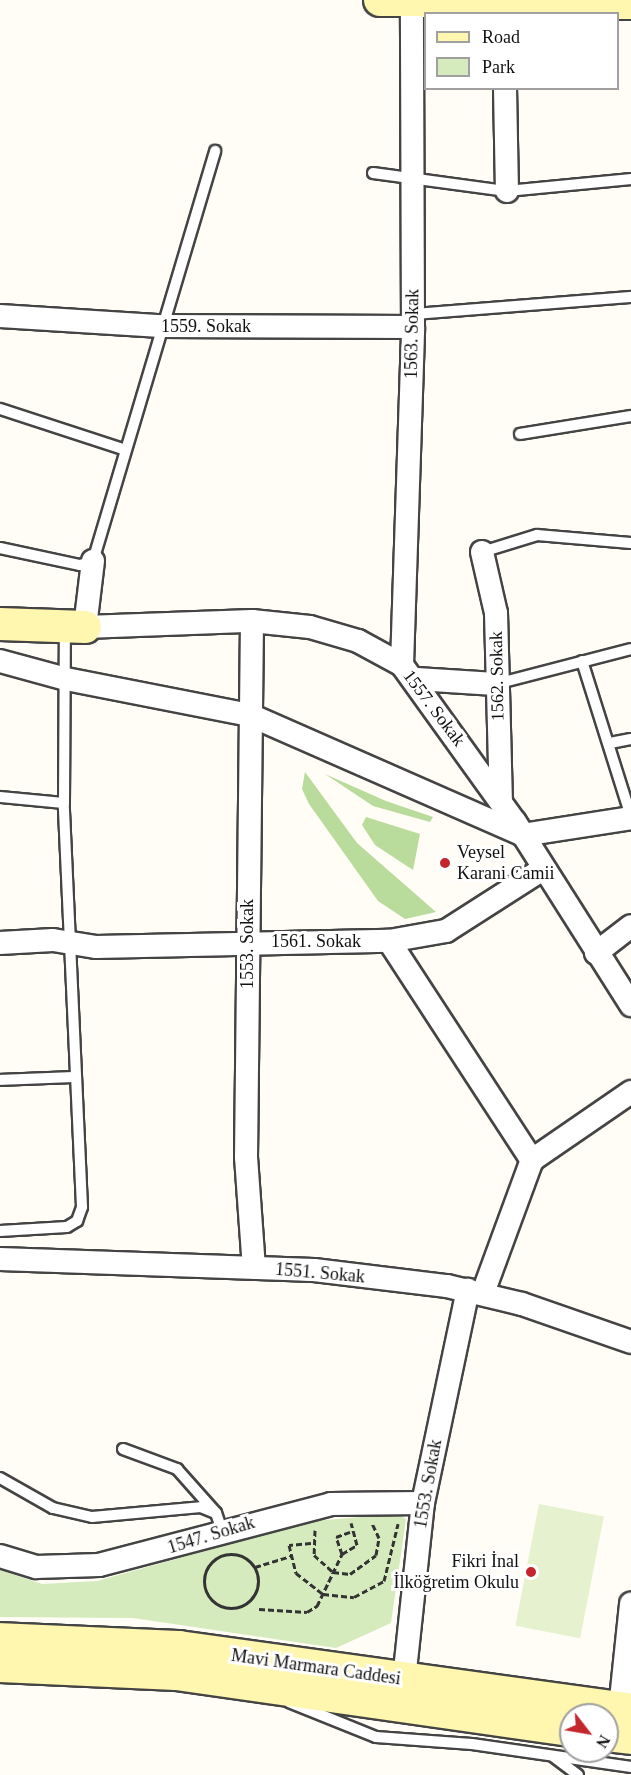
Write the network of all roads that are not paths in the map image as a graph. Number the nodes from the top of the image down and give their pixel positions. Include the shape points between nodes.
1 (380, 0) edge
2 (412, 2) junction
3 (631, 3) edge
4 (503, 9) edge
5 (505, 90) edge
6 (215, 151) dead end
7 (374, 173) dead end
8 (411, 179) junction
9 (631, 179) edge
10 (507, 191) junction
11 (631, 297) edge
12 (0, 316) edge
13 (413, 320) junction
14 (161, 326) junction
15 (0, 409) edge
16 (631, 416) edge
17 (520, 434) dead end
18 (123, 449) junction
19 (631, 543) edge
20 (0, 548) edge
21 (482, 552) joint
22 (93, 561) junction
23 (252, 621) junction
24 (0, 624) edge
25 (75, 626) junction
26 (631, 649) edge
27 (0, 661) edge
28 (582, 661) junction
29 (409, 672) junction
30 (66, 680) junction
31 (496, 684) junction
32 (250, 715) junction
33 (631, 740) edge
34 (610, 743) junction
35 (0, 797) edge
36 (64, 802) junction
37 (501, 802) junction
38 (631, 817) edge
39 (522, 835) junction
40 (543, 869) junction
41 (631, 926) edge
42 (389, 941) junction
43 (247, 942) junction
44 (0, 943) edge
45 (72, 944) junction
46 (596, 953) junction
47 (631, 1005) edge
48 (75, 1077) junction
49 (0, 1080) edge
50 (631, 1092) edge
51 (532, 1160) junction
52 (0, 1231) edge
53 (0, 1258) edge
54 (254, 1268) junction
55 (475, 1291) junction
56 (631, 1342) edge
57 (123, 1449) dead end
58 (0, 1478) edge
59 (423, 1503) junction
60 (219, 1522) junction
61 (0, 1556) edge
62 (631, 1604) edge
63 (0, 1639) edge
64 (0, 1666) edge
65 (405, 1680) junction
66 (261, 1687) junction
67 (620, 1718) edge
68 (559, 1728) edge
69 (631, 1738) edge
70 (552, 1756) junction
71 (631, 1767) edge
72 (578, 1775) edge

1 - 2 street
2 - 4 street
2 - 8 street, 1563. Sokak
3 - 4 street
5 - 10 street
6 - 14 lane
7 - 8 lane
8 - 10 lane
8 - 13 street, 1563. Sokak
9 - 10 lane
11 - 13 lane
12 - 14 street, 1559. Sokak
13 - 14 street, 1559. Sokak
13 - 29 street, 1563. Sokak
14 - 18 lane
15 - 18 lane
16 - 17 lane
18 - 22 lane
19 - 21 lane via 537,535
20 - 22 lane via 80,565
21 - 31 street, 1562. Sokak via 496,613
22 - 25 street
23 - 25 street, 1557. Sokak
23 - 29 street, 1557. Sokak via 310,627 358,641
23 - 32 street, 1553. Sokak
24 - 25 street, 1557. Sokak
25 - 30 lane
26 - 28 lane
27 - 30 street
28 - 31 lane
28 - 34 lane
29 - 31 street
29 - 37 street, 1557. Sokak
30 - 32 street
30 - 36 lane
31 - 37 street, 1562. Sokak
32 - 39 street
32 - 43 street, 1553. Sokak
33 - 34 lane
34 - 38 lane
35 - 36 lane
36 - 45 lane
37 - 39 street, 1557. Sokak
38 - 39 street
39 - 40 street, 1557. Sokak
40 - 42 street, 1561. Sokak via 446,931
40 - 46 street, 1557. Sokak
41 - 46 street
42 - 43 street, 1561. Sokak
42 - 51 street
43 - 45 street, 1561. Sokak
43 - 54 street, 1553. Sokak via 246,1157
44 - 45 street, 1561. Sokak
45 - 48 lane
46 - 47 street, 1557. Sokak
48 - 49 lane
48 - 52 lane via 82,1207 77,1221 47,1231
50 - 51 street
51 - 55 street, 1553. Sokak
53 - 54 street, 1551. Sokak
54 - 55 street, 1551. Sokak
55 - 56 street, 1551. Sokak
55 - 59 street, 1553. Sokak
57 - 60 lane via 177,1469
58 - 60 lane via 53,1508 92,1517 187,1505
59 - 60 street, 1547. Sokak via 352,1502
59 - 65 street, 1553. Sokak
60 - 61 street, 1547. Sokak via 99,1565 36,1567
62 - 67 street
63 - 65 street, Mavi Marmara Caddesi via 179,1647
64 - 66 street via 65,1665
65 - 67 street, Mavi Marmara Caddesi
66 - 68 street
66 - 70 lane via 376,1737
67 - 69 street, Mavi Marmara Caddesi
70 - 71 lane
70 - 72 lane

